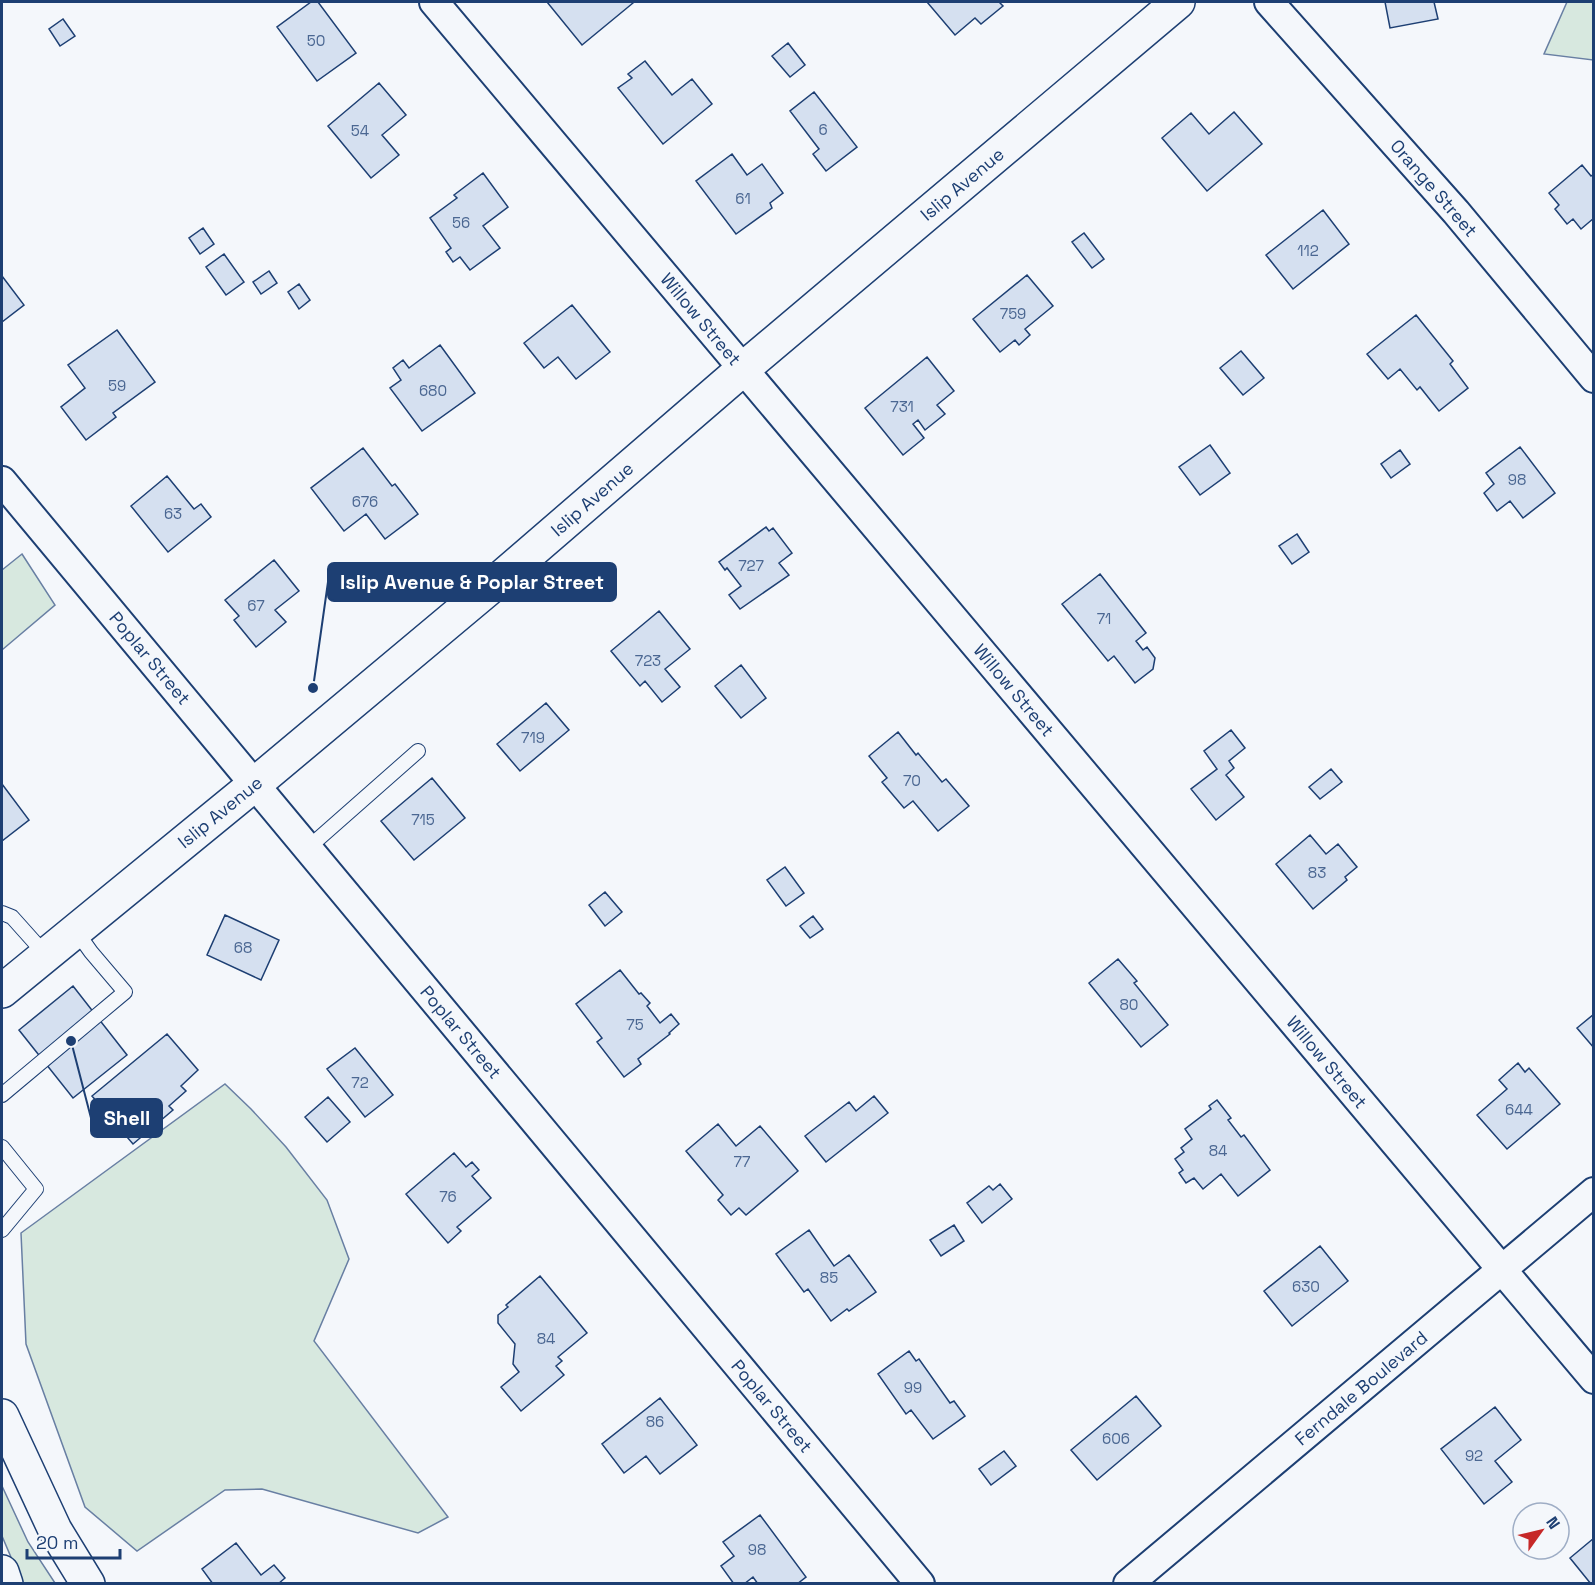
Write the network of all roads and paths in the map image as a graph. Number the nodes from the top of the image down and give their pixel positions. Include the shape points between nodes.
1 (434, 2) edge
2 (1178, 2) edge
3 (1269, 2) edge
4 (743, 369) junction
5 (1593, 378) edge
6 (2, 481) edge
7 (418, 751) dead end
8 (255, 784) junction
9 (308, 848) junction
10 (2, 913) edge
11 (76, 931) junction
12 (46, 955) junction
13 (2, 992) edge
14 (2, 1095) edge
15 (2, 1147) edge
16 (1593, 1192) edge
17 (2, 1230) edge
18 (1501, 1270) junction
19 (1593, 1379) edge
20 (2, 1416) edge
21 (2, 1572) edge
22 (6, 1584) edge
23 (88, 1584) edge
24 (920, 1584) edge
25 (1128, 1584) edge

1 - 4 street, Willow Street
2 - 4 main road, Islip Avenue
3 - 5 street, Orange Street via 1456,212
4 - 8 main road, Islip Avenue
4 - 18 street, Willow Street
6 - 8 street, Poplar Street
7 - 9 lane
8 - 9 street, Poplar Street
8 - 11 main road, Islip Avenue
9 - 24 street, Poplar Street
10 - 12 lane via 12,917
11 - 12 main road, Islip Avenue
11 - 14 lane via 125,992
12 - 13 main road, Islip Avenue
15 - 17 lane via 36,1189
16 - 18 street, Ferndale Boulevard
18 - 19 street, Willow Street
18 - 25 street, Ferndale Boulevard
20 - 23 main road via 55,1530
21 - 22 main road

